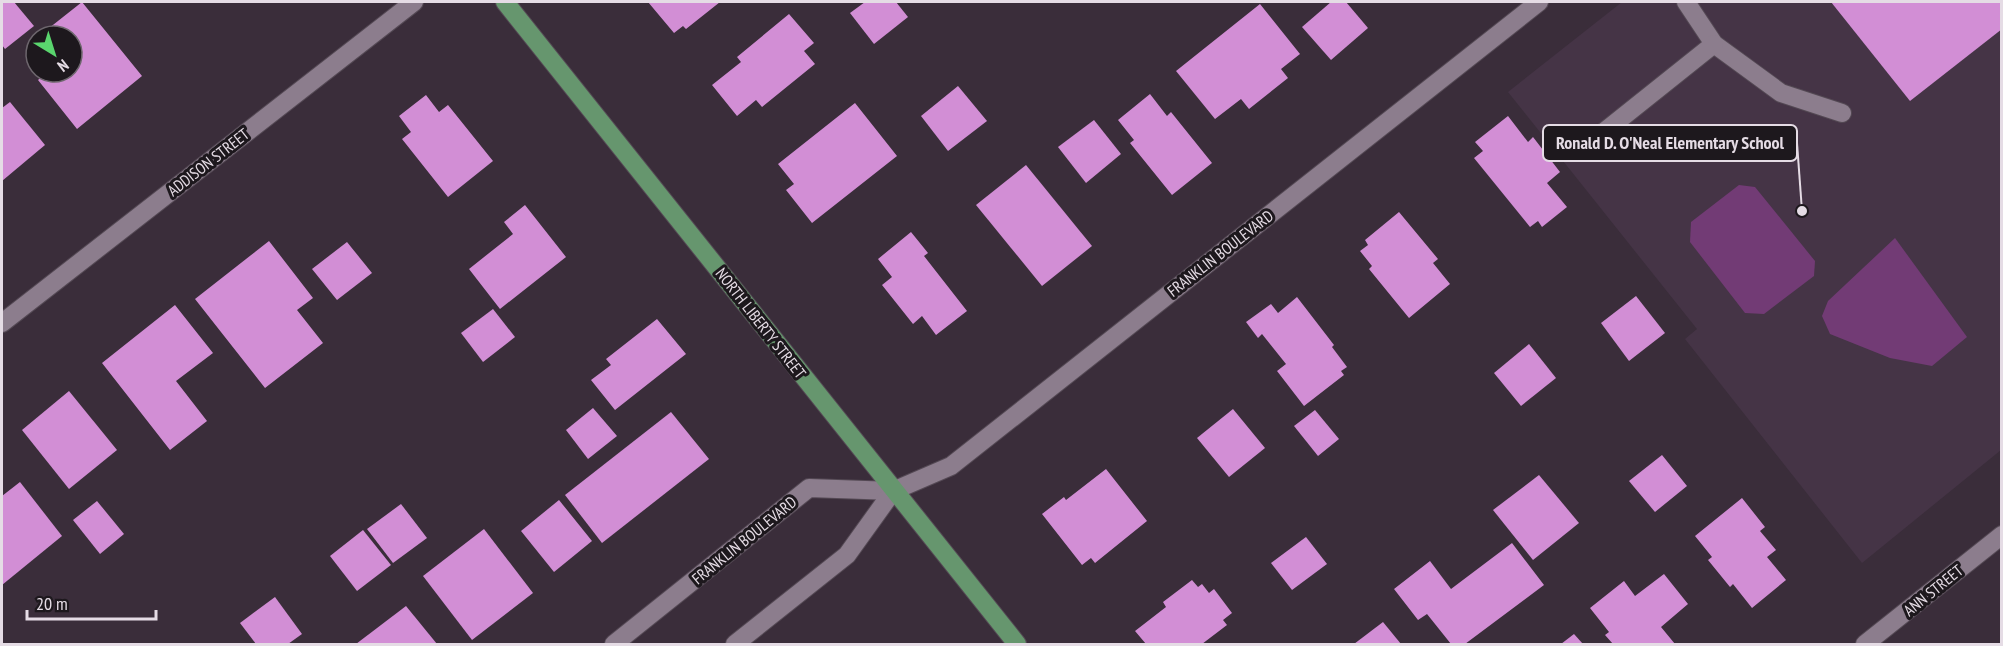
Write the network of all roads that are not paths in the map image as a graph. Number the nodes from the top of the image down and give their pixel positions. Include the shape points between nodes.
1 (414, 2) edge
2 (505, 2) edge
3 (1539, 2) edge
4 (1686, 2) edge
5 (1714, 44) junction
6 (1842, 113) dead end
7 (1580, 151) dead end
8 (2, 324) edge
9 (893, 490) junction
10 (2001, 535) edge
11 (614, 645) edge
12 (735, 645) edge
13 (1017, 645) edge
14 (1865, 645) edge

1 - 8 street, ADDISON STREET
2 - 9 main road, NORTH LIBERTY STREET
3 - 9 street, FRANKLIN BOULEVARD via 951,466
4 - 5 street
5 - 6 street via 1781,93
5 - 7 street
9 - 11 street, FRANKLIN BOULEVARD via 809,488
9 - 12 street via 847,555
9 - 13 main road, NORTH LIBERTY STREET
10 - 14 street, ANN STREET

